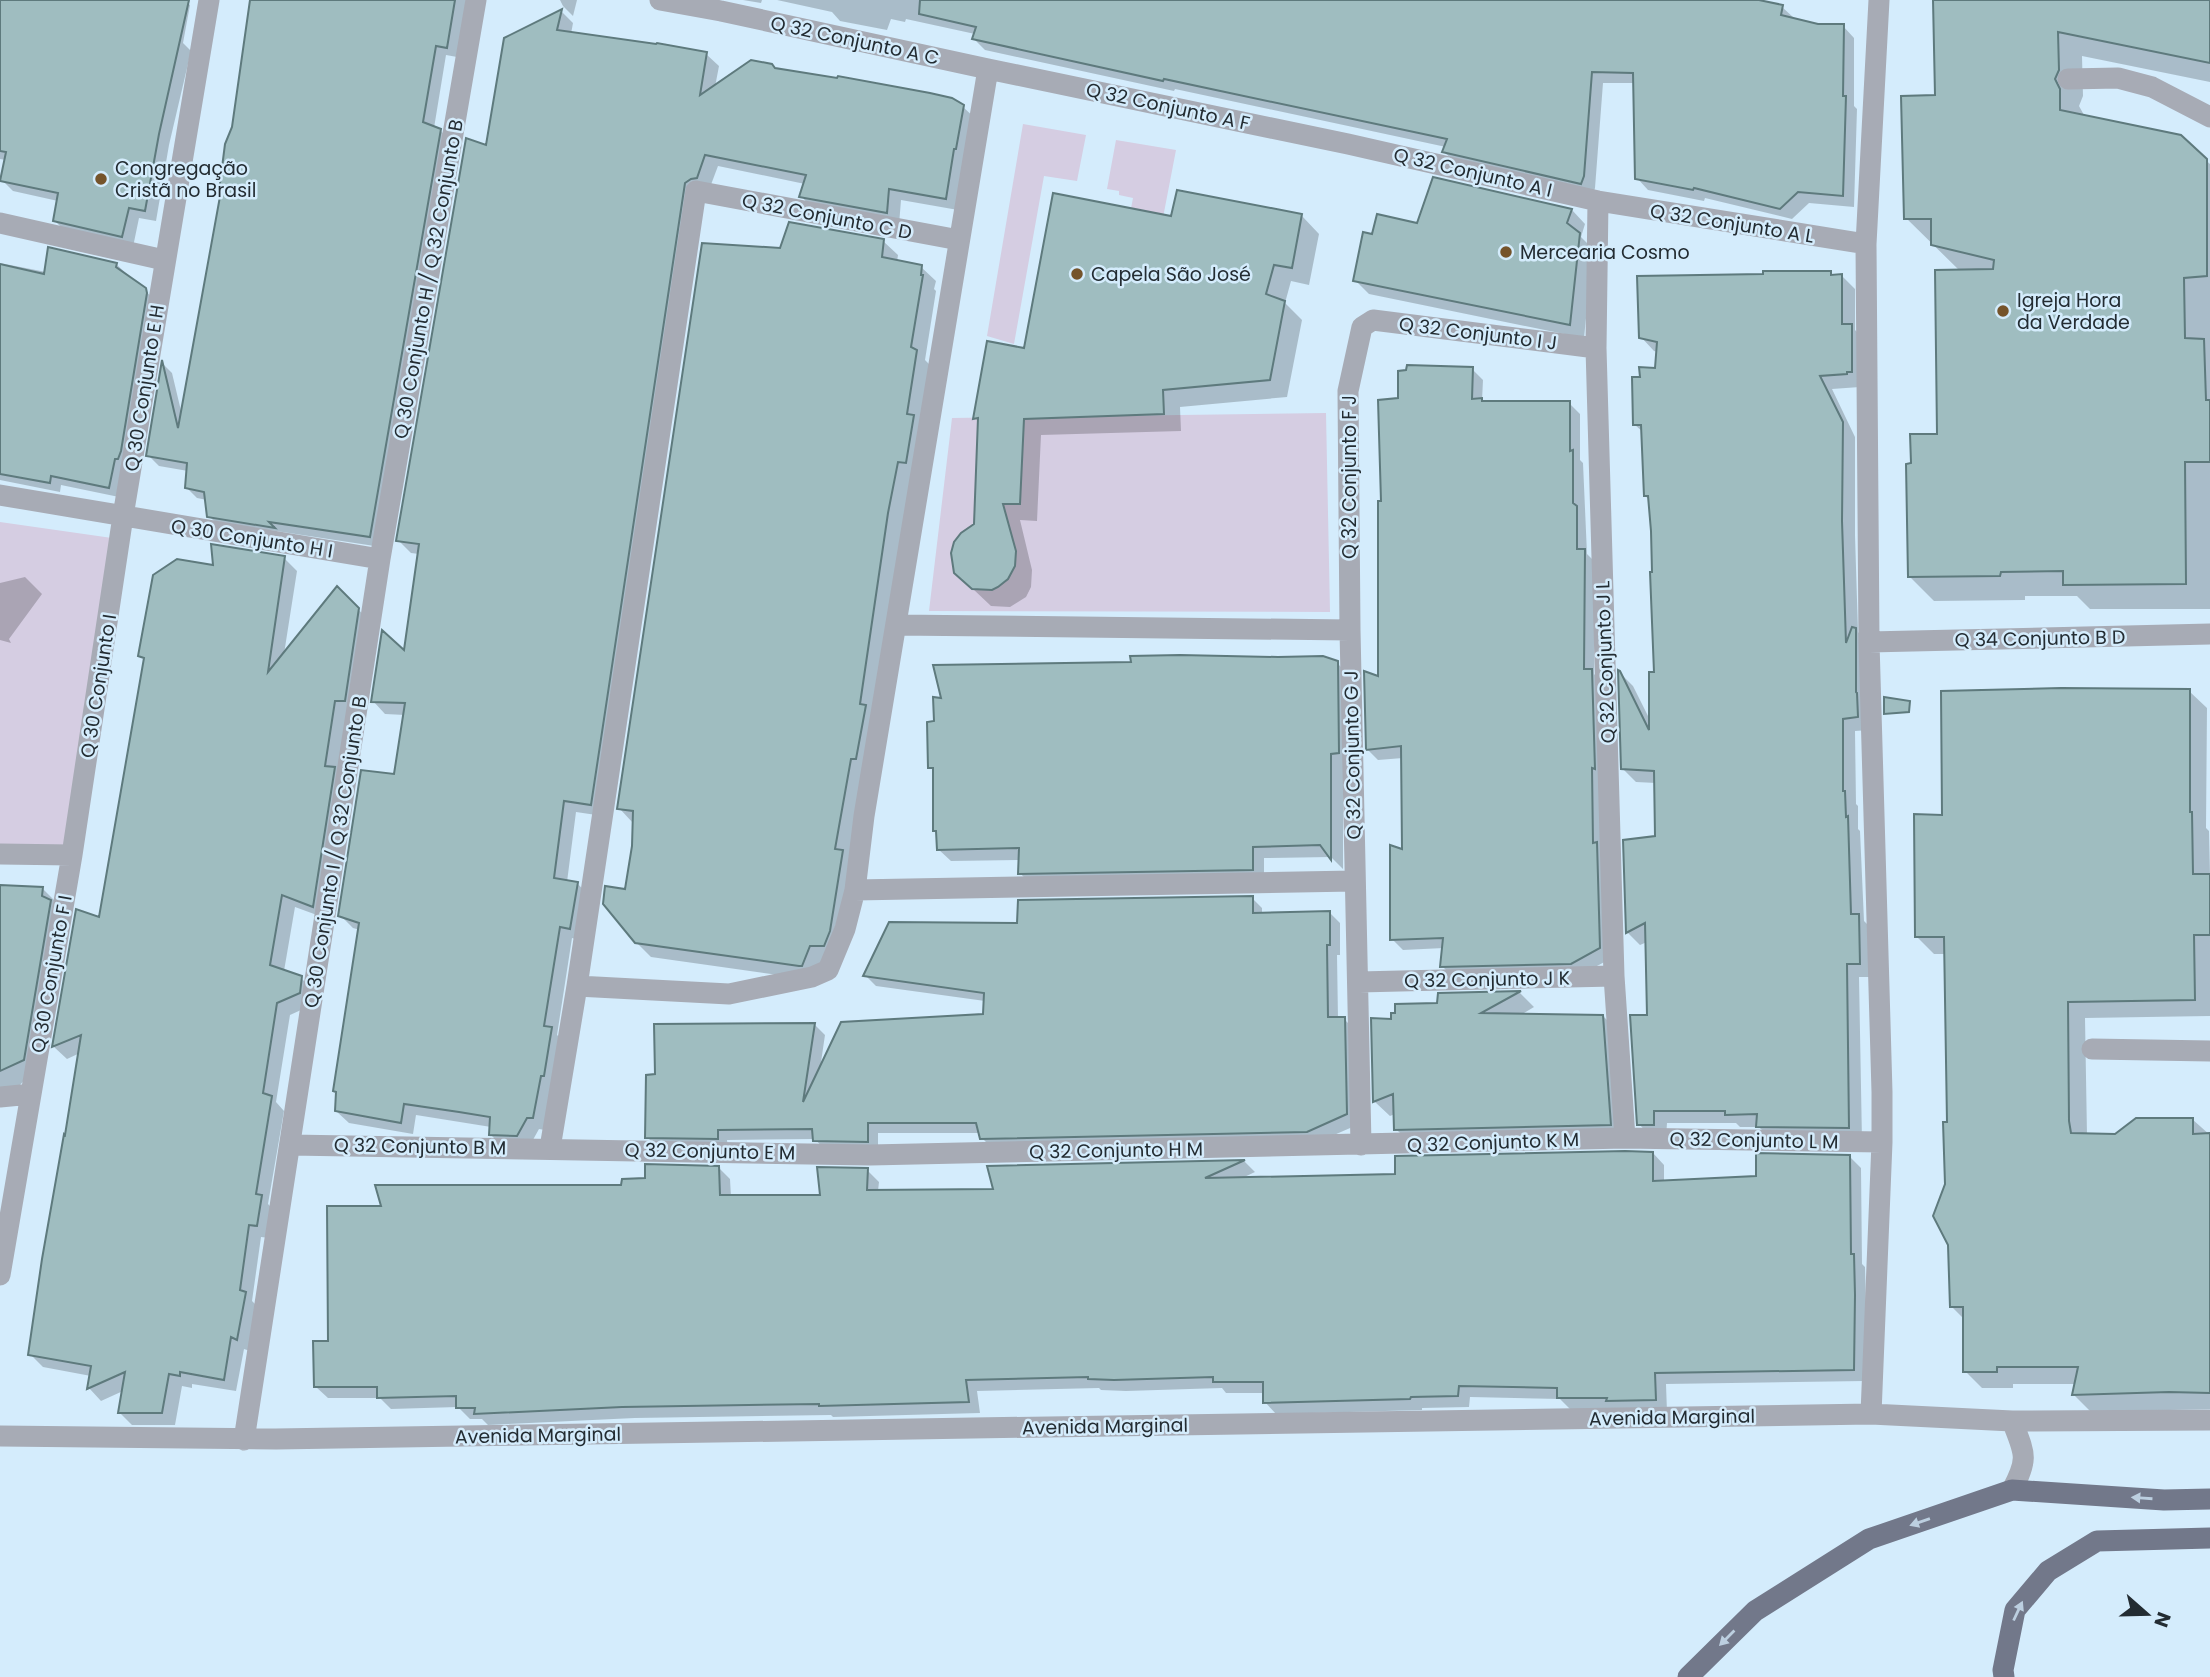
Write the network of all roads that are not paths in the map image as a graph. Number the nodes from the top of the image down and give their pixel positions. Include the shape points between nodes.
1 (209, 0) edge
2 (476, 0) edge
3 (660, 0) edge
4 (1880, 0) edge
5 (988, 69) junction
6 (2068, 79) dead end
7 (2210, 117) edge
8 (1348, 144) joint
9 (1598, 201) junction
10 (0, 223) edge
11 (959, 240) junction
12 (1866, 244) junction
13 (164, 260) junction
14 (1362, 327) joint
15 (1596, 348) junction
16 (0, 495) edge
17 (123, 516) junction
18 (380, 559) junction
19 (896, 625) junction
20 (1350, 630) junction
21 (2210, 634) edge
22 (1869, 642) junction
23 (0, 854) edge
24 (72, 855) junction
25 (1354, 881) junction
26 (855, 890) junction
27 (1614, 976) junction
28 (1359, 982) junction
29 (576, 986) junction
30 (2092, 1049) dead end
31 (2210, 1051) edge
32 (31, 1094) junction
33 (0, 1097) edge
34 (1625, 1138) junction
35 (1882, 1142) junction
36 (291, 1144) junction
37 (1361, 1145) junction
38 (550, 1148) junction
39 (870, 1155) joint
40 (0, 1275) edge
41 (1871, 1414) junction
42 (2210, 1420) edge
43 (2012, 1421) junction
44 (0, 1436) edge
45 (244, 1440) junction
46 (2012, 1490) junction
47 (2210, 1499) edge
48 (2210, 1538) edge
49 (1688, 1677) edge
50 (2004, 1677) edge

1 - 13 street, Q 30 Conjunto E H
2 - 18 street, Q 30 Conjunto H / Q 32 Conjunto B
3 - 5 street, Q 32 Conjunto A C
4 - 12 street
5 - 8 street, Q 32 Conjunto A F
5 - 11 street
6 - 7 street via 2118,78 2141,84
8 - 9 street, Q 32 Conjunto A I
9 - 12 street, Q 32 Conjunto A L
9 - 15 street, Q 32 Conjunto J L
10 - 13 street
11 - 19 street
11 - 29 street, Q 32 Conjunto C D via 696,191
12 - 22 street
13 - 17 street, Q 30 Conjunto E H
14 - 15 street, Q 32 Conjunto I J via 1374,320
14 - 20 street, Q 32 Conjunto F J via 1348,391
15 - 27 street, Q 32 Conjunto J L
16 - 17 street, Q 30 Conjunto H I
17 - 18 street, Q 30 Conjunto H I
17 - 24 street, Q 30 Conjunto I
18 - 36 street, Q 30 Conjunto I / Q 32 Conjunto B
19 - 20 street
19 - 26 street
20 - 25 street, Q 32 Conjunto G J
21 - 22 street, Q 34 Conjunto B D
22 - 35 street
23 - 24 street
24 - 32 street, Q 30 Conjunto F I
25 - 26 street
25 - 28 street, Q 32 Conjunto G J
26 - 29 street via 828,970 812,977 729,994
27 - 28 street, Q 32 Conjunto J K
27 - 34 street, Q 32 Conjunto J L
28 - 37 street, Q 32 Conjunto G J
29 - 38 street
30 - 31 street
32 - 33 street
32 - 40 street, Q 30 Conjunto F I
34 - 35 street, Q 32 Conjunto L M
34 - 37 street, Q 32 Conjunto K M
35 - 41 street
36 - 38 street, Q 32 Conjunto B M
36 - 45 street, Q 30 Conjunto I / Q 32 Conjunto B
37 - 39 street, Q 32 Conjunto H M
38 - 39 street, Q 32 Conjunto E M
41 - 43 street, Avenida Marginal
41 - 45 street, Avenida Marginal
42 - 43 street, Avenida Marginal
43 - 46 street via 2023,1448 2024,1468
44 - 45 street, Avenida Marginal
47 -> 46 main road
46 -> 49 main road via 1869,1539 1755,1611
50 -> 48 main road via 2015,1609 2048,1571 2097,1541

